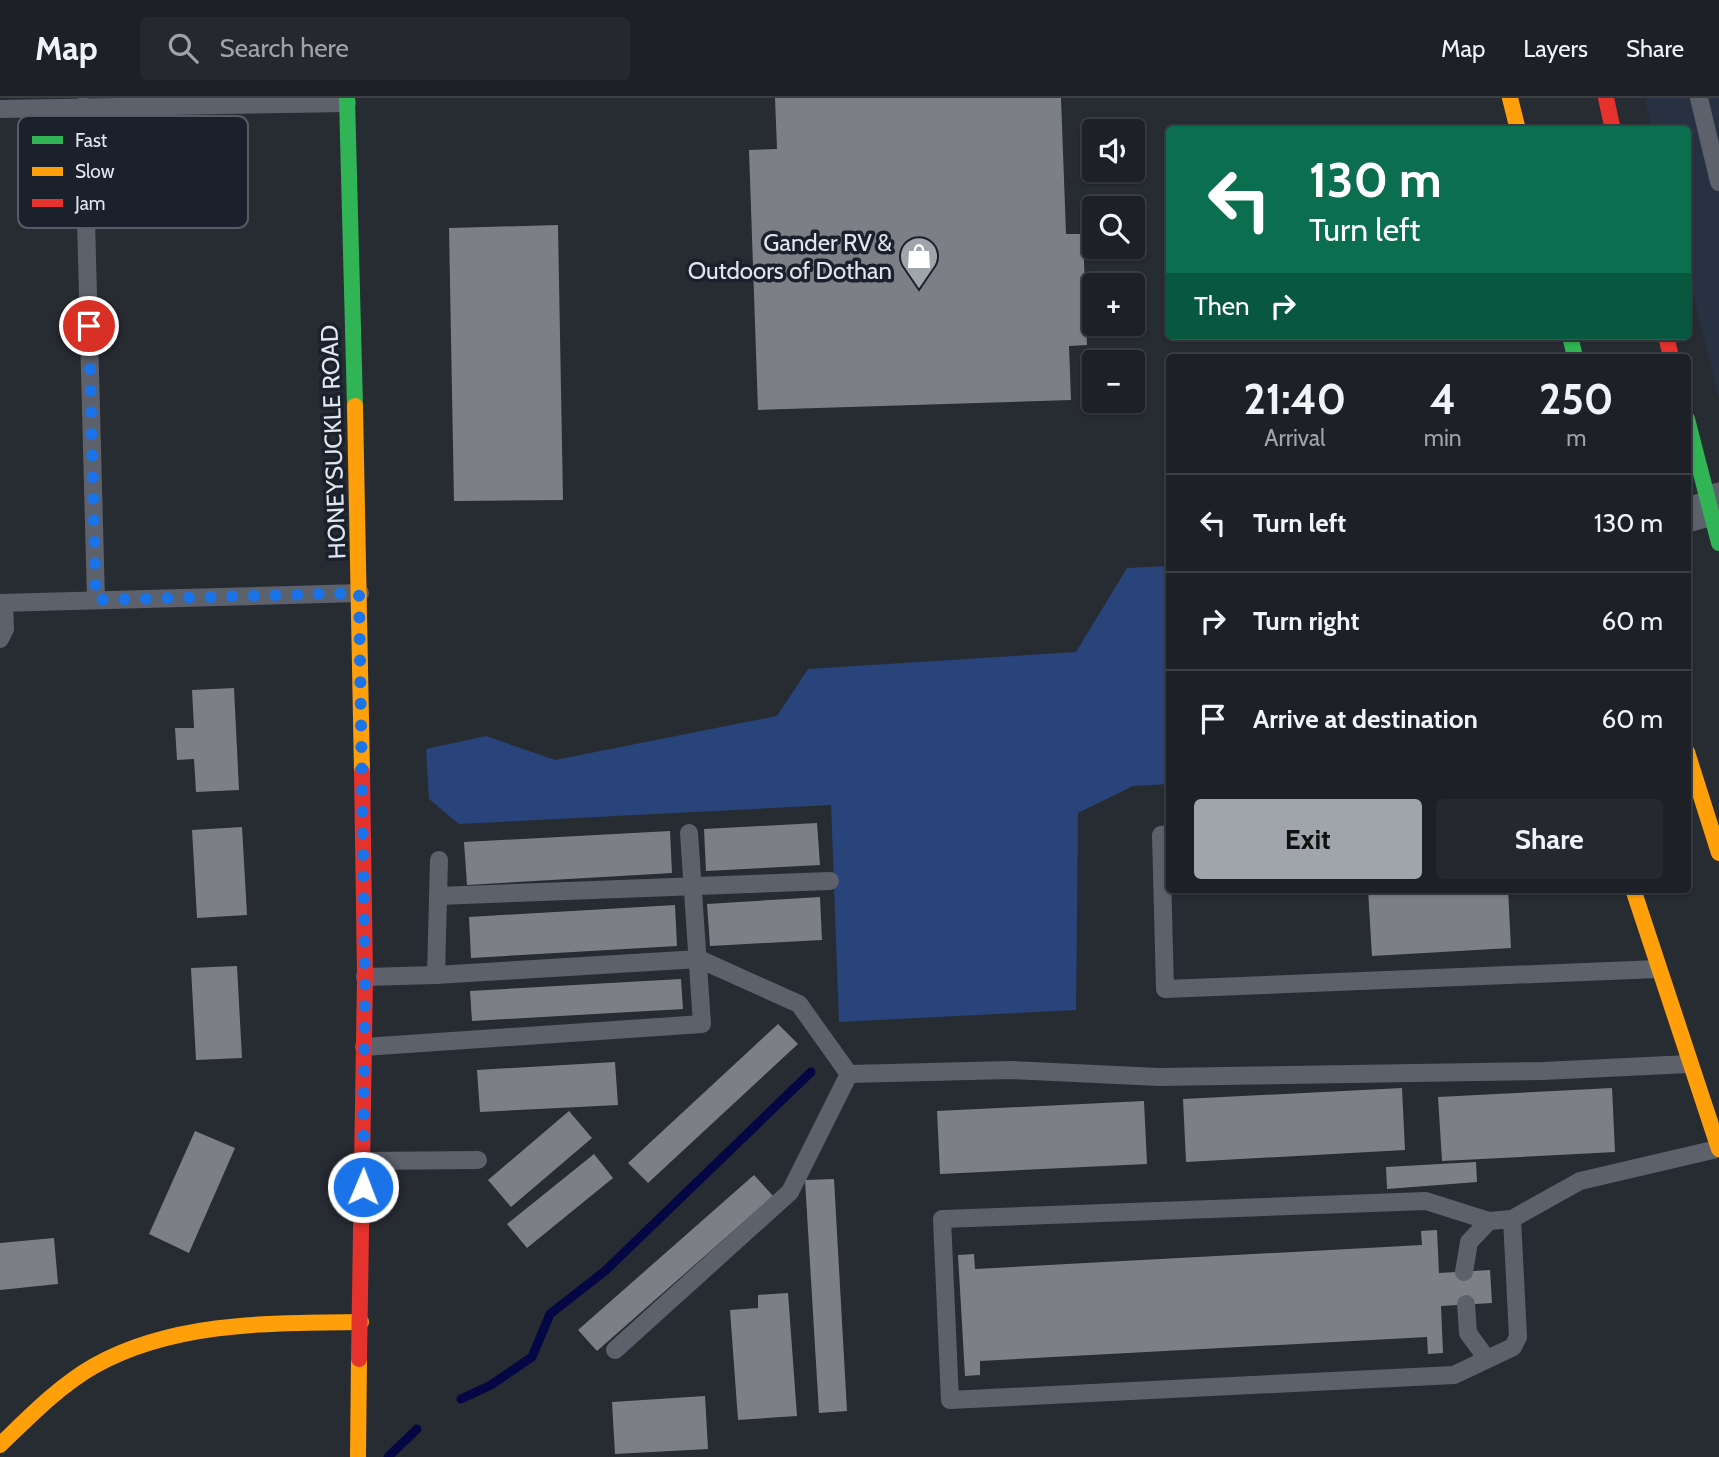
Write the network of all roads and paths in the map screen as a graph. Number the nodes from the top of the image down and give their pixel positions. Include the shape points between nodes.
1 (1510, 98) edge
2 (1606, 98) edge
3 (1699, 98) edge
4 (347, 100) edge
5 (127, 102) edge
6 (83, 106) junction
7 (0, 108) edge
8 (83, 116) edge
9 (1517, 126) edge
10 (1612, 126) edge
11 (1719, 182) edge
12 (86, 228) edge
13 (1691, 436) edge
14 (1708, 509) edge
15 (1719, 543) edge
16 (359, 593) junction
17 (96, 600) junction
18 (2, 603) edge
19 (0, 639) edge
20 (1691, 765) edge
21 (689, 833) dead end
22 (1166, 834) edge
23 (1719, 853) edge
24 (439, 860) dead end
25 (830, 881) dead end
26 (693, 887) junction
27 (1634, 893) edge
28 (438, 897) junction
29 (699, 959) junction
30 (1658, 969) junction
31 (436, 975) junction
32 (365, 977) junction
33 (364, 1047) junction
34 (1689, 1064) junction
35 (849, 1074) junction
36 (1718, 1149) edge
37 (478, 1160) dead end
38 (363, 1161) junction
39 (1512, 1219) junction
40 (1489, 1221) junction
41 (1464, 1272) dead end
42 (1466, 1304) dead end
43 (361, 1322) junction
44 (615, 1350) dead end
45 (1487, 1359) junction
46 (1, 1442) edge
47 (358, 1457) edge

1 - 9 main road
2 - 10 main road
3 - 11 lane
4 - 5 lane
4 - 16 main road, HONEYSUCKLE ROAD
5 - 6 lane
6 - 7 lane
6 - 8 lane
12 - 17 lane
13 - 14 main road
14 - 15 main road
16 - 17 lane
16 - 32 main road, HONEYSUCKLE ROAD
17 - 18 lane
18 - 19 lane via 5,629
20 - 23 main road
21 - 26 lane
22 - 30 lane via 1161,835 1165,989
24 - 28 lane
25 - 26 lane
26 - 28 lane
26 - 29 lane
27 - 30 main road
28 - 31 lane
29 - 31 lane
29 - 33 lane via 702,1024
29 - 35 lane via 799,1004
30 - 34 main road
31 - 32 lane
32 - 33 main road, HONEYSUCKLE ROAD
33 - 38 main road, HONEYSUCKLE ROAD
34 - 35 lane via 1159,1077 1010,1070
34 - 36 main road
35 - 44 lane via 790,1192
36 - 39 lane via 1580,1181
37 - 38 lane
38 - 43 main road, HONEYSUCKLE ROAD
39 - 40 lane
39 - 45 lane via 1518,1337 1513,1347
40 - 41 lane via 1469,1242
40 - 45 lane via 1426,1201 942,1219 950,1400 1454,1376
42 - 45 lane via 1468,1332
43 - 46 main road via 262,1323 130,1350 95,1366
43 - 47 main road, HONEYSUCKLE ROAD

